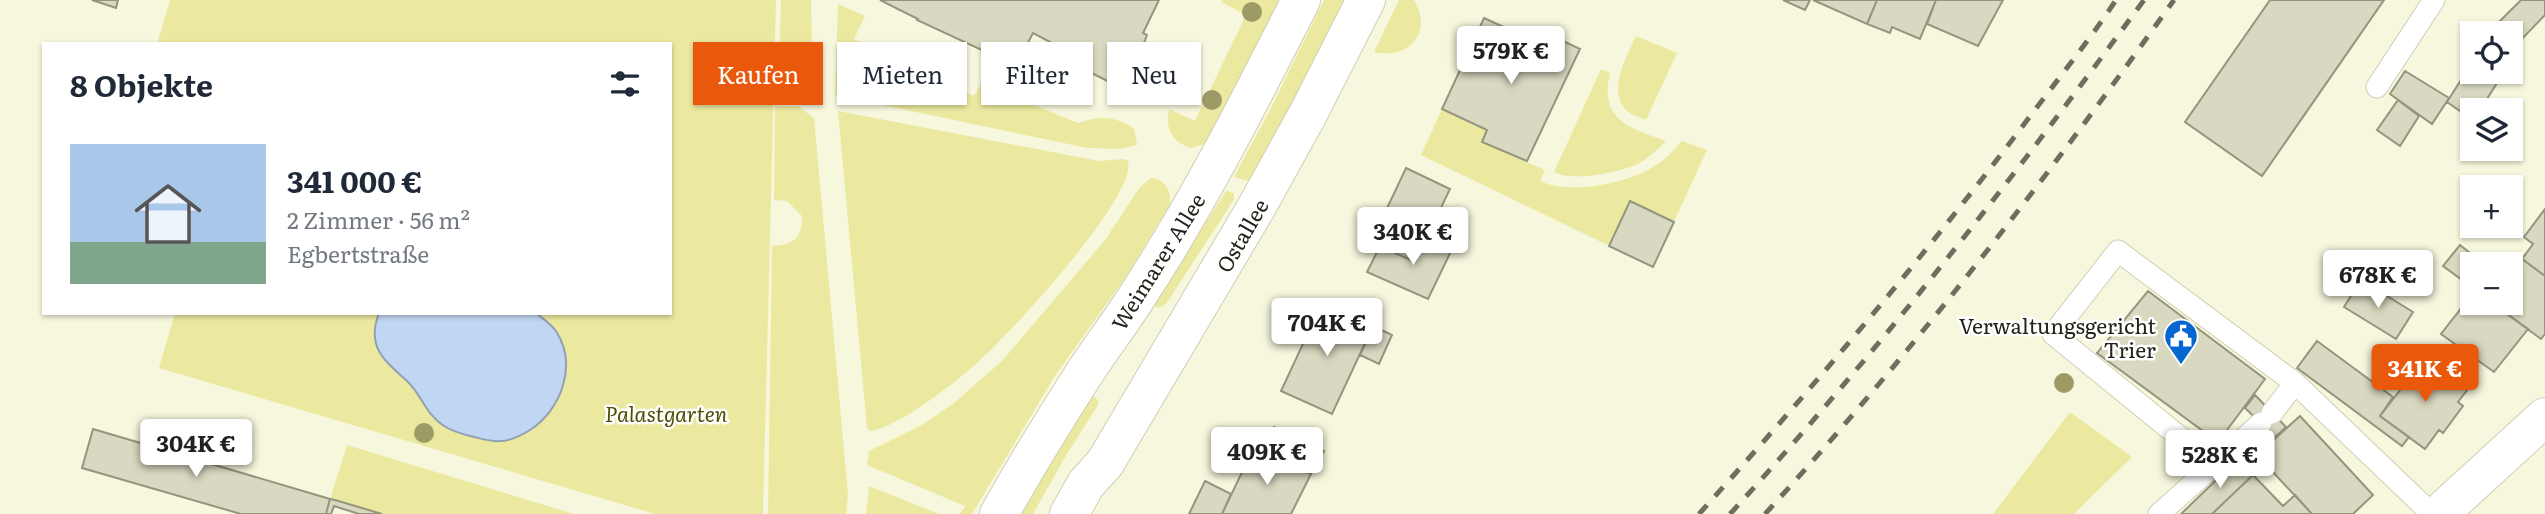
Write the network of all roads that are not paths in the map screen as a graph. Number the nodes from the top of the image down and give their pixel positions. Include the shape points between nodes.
1 (1301, 0) edge
2 (1366, 0) edge
3 (2434, 0) edge
4 (2377, 87) dead end
5 (2295, 383) junction
6 (2545, 417) edge
7 (1105, 463) junction
8 (2214, 464) junction
9 (999, 514) edge
10 (1069, 514) edge
11 (1099, 514) edge
12 (2159, 514) edge
13 (2432, 514) edge
14 (2439, 514) edge

1 - 9 main road, Weimarer Allee via 1190,209
2 - 7 main road, Ostallee via 1256,208
3 - 4 lane
5 - 8 lane via 2267,418
5 - 8 lane via 2118,251 2053,334
5 - 13 lane
6 - 14 main road
7 - 10 main road, Ostallee
7 - 11 main road via 1104,503
8 - 12 lane

